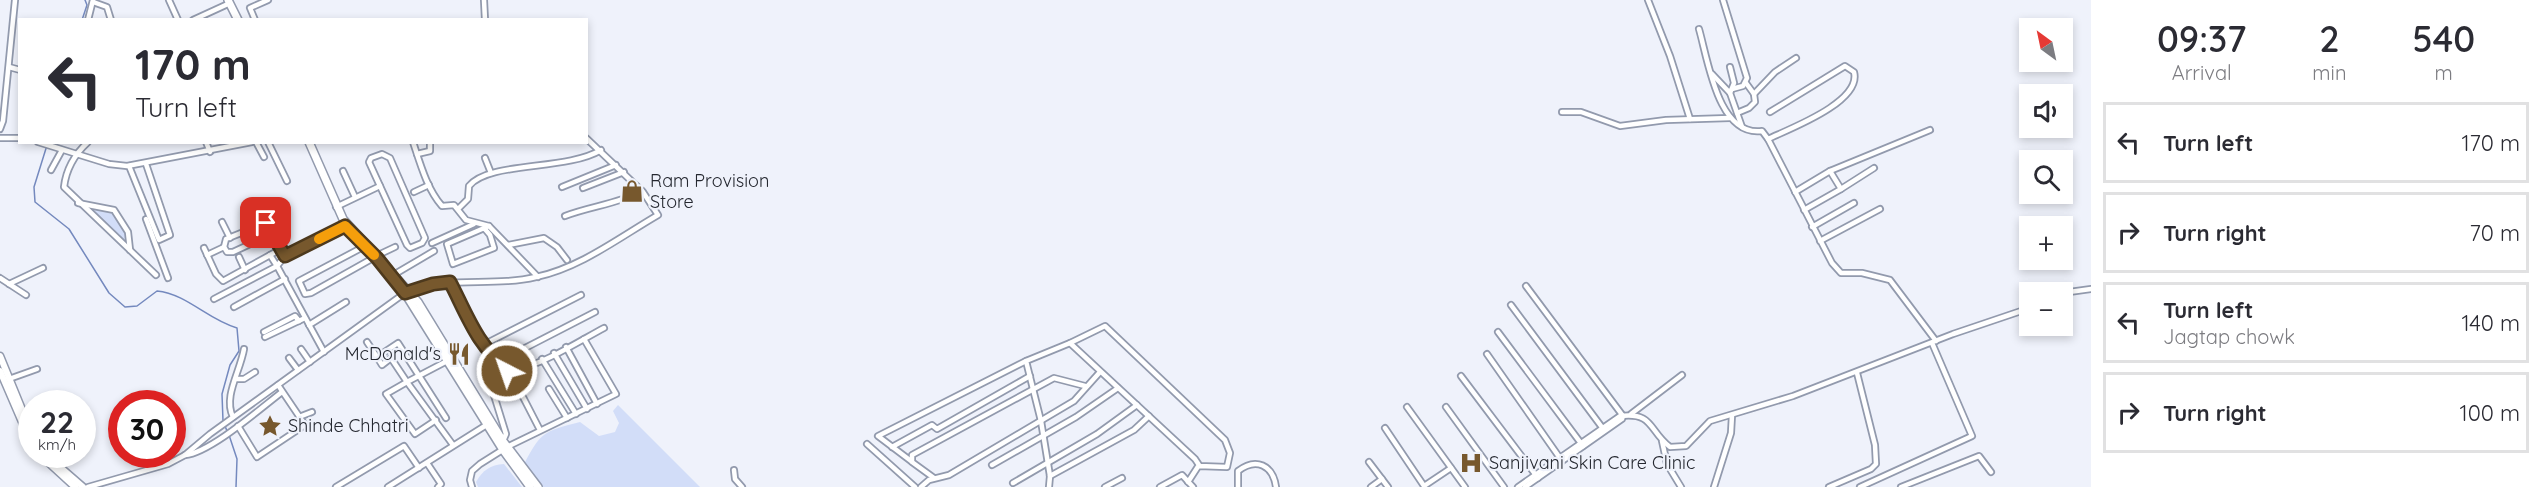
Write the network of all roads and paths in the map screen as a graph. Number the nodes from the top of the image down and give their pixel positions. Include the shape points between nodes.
1 (15, 0) edge
2 (169, 0) edge
3 (268, 0) edge
4 (484, 0) edge
5 (1648, 0) edge
6 (1723, 0) edge
7 (93, 1) edge
8 (230, 1) edge
9 (89, 18) edge
10 (110, 18) edge
11 (177, 18) edge
12 (198, 18) edge
13 (239, 18) edge
14 (254, 18) edge
15 (485, 18) edge
16 (1700, 29) dead end
17 (1796, 58) dead end
18 (9, 67) junction
19 (1730, 68) dead end
20 (18, 69) edge
21 (1712, 74) junction
22 (1746, 83) junction
23 (1731, 91) junction
24 (1754, 94) junction
25 (1562, 112) dead end
26 (1770, 112) dead end
27 (1737, 113) junction
28 (1730, 118) junction
29 (1690, 119) junction
30 (1742, 127) junction
31 (0, 129) edge
32 (1930, 130) dead end
33 (0, 138) edge
34 (18, 138) edge
35 (1768, 139) junction
36 (588, 140) edge
37 (45, 144) edge
38 (86, 144) edge
39 (207, 144) edge
40 (255, 144) edge
41 (269, 144) edge
42 (309, 144) edge
43 (309, 144) edge
44 (414, 144) edge
45 (430, 144) edge
46 (237, 145) edge
47 (61, 149) junction
48 (601, 150) junction
49 (210, 152) junction
50 (77, 153) junction
51 (417, 154) junction
52 (264, 157) dead end
53 (485, 158) dead end
54 (146, 164) junction
55 (616, 165) junction
56 (128, 166) junction
57 (1874, 168) dead end
58 (51, 170) dead end
59 (343, 171) dead end
60 (1830, 171) junction
61 (624, 172) junction
62 (491, 173) junction
63 (287, 181) dead end
64 (429, 185) junction
65 (380, 186) junction
66 (562, 187) dead end
67 (583, 188) dead end
68 (1841, 189) junction
69 (642, 191) junction
70 (414, 192) dead end
71 (1795, 192) junction
72 (355, 197) junction
73 (78, 203) junction
74 (1854, 203) dead end
75 (336, 207) junction
76 (459, 208) junction
77 (1880, 209) dead end
78 (1804, 210) junction
79 (565, 216) dead end
80 (222, 222) dead end
81 (474, 224) junction
82 (345, 226) junction
83 (1812, 226) junction
84 (487, 227) junction
85 (274, 233) junction
86 (230, 238) junction
87 (1820, 242) junction
88 (432, 243) dead end
89 (508, 244) junction
90 (365, 246) junction
91 (224, 247) junction
92 (395, 247) dead end
93 (204, 248) dead end
94 (281, 249) junction
95 (130, 250) junction
96 (434, 251) dead end
97 (207, 255) junction
98 (270, 255) junction
99 (285, 256) junction
100 (377, 256) junction
101 (239, 257) dead end
102 (567, 260) dead end
103 (278, 265) junction
104 (43, 268) dead end
105 (245, 270) junction
106 (394, 274) junction
107 (156, 275) dead end
108 (538, 277) junction
109 (0, 278) edge
110 (168, 278) dead end
111 (285, 279) junction
112 (450, 282) junction
113 (9, 284) junction
114 (1527, 286) dead end
115 (2091, 290) edge
116 (407, 292) junction
117 (2073, 292) edge
118 (26, 295) dead end
119 (581, 295) dead end
120 (214, 299) dead end
121 (346, 302) dead end
122 (1511, 305) dead end
123 (234, 307) dead end
124 (595, 312) dead end
125 (2019, 312) edge
126 (302, 319) junction
127 (309, 326) junction
128 (604, 328) dead end
129 (1498, 332) dead end
130 (264, 334) dead end
131 (584, 339) junction
132 (367, 342) dead end
133 (1934, 342) junction
134 (1070, 343) junction
135 (485, 344) junction
136 (566, 347) junction
137 (301, 349) dead end
138 (244, 350) dead end
139 (324, 352) junction
140 (554, 353) junction
141 (1487, 354) dead end
142 (0, 356) edge
143 (377, 357) junction
144 (289, 358) dead end
145 (451, 358) junction
146 (542, 359) junction
147 (500, 361) junction
148 (310, 362) junction
149 (1026, 362) junction
150 (507, 366) junction
151 (37, 369) dead end
152 (298, 370) junction
153 (0, 371) edge
154 (255, 372) dead end
155 (1100, 372) junction
156 (1857, 373) junction
157 (1682, 375) dead end
158 (418, 376) junction
159 (1030, 376) junction
160 (1461, 376) dead end
161 (236, 379) junction
162 (9, 380) junction
163 (407, 382) junction
164 (278, 385) junction
165 (1085, 386) junction
166 (1118, 388) junction
167 (549, 389) dead end
168 (1034, 390) junction
169 (282, 392) junction
170 (493, 392) dead end
171 (18, 401) edge
172 (597, 404) junction
173 (1137, 405) junction
174 (1407, 407) dead end
175 (1446, 407) dead end
176 (587, 409) junction
177 (312, 412) dead end
178 (18, 413) edge
179 (576, 414) junction
180 (1630, 414) junction
181 (1733, 414) junction
182 (1149, 416) junction
183 (1623, 416) junction
184 (299, 417) junction
185 (446, 418) dead end
186 (567, 418) junction
187 (231, 419) junction
188 (436, 420) junction
189 (1041, 421) junction
190 (489, 424) junction
191 (238, 426) junction
192 (1384, 428) dead end
193 (1604, 429) junction
194 (540, 430) junction
195 (1660, 435) junction
196 (1042, 436) junction
197 (867, 444) dead end
198 (1582, 445) junction
199 (453, 446) junction
200 (504, 446) junction
201 (892, 447) junction
202 (186, 454) edge
203 (186, 455) edge
204 (257, 457) junction
205 (1561, 459) junction
206 (427, 462) junction
207 (912, 462) junction
208 (1370, 462) dead end
209 (1048, 463) junction
210 (1876, 464) junction
211 (254, 465) dead end
212 (992, 465) dead end
213 (1198, 466) junction
214 (54, 468) edge
215 (61, 468) edge
216 (155, 468) edge
217 (419, 468) junction
218 (1451, 468) junction
219 (734, 470) dead end
220 (1991, 472) dead end
221 (1050, 476) junction
222 (1536, 477) junction
223 (1882, 477) junction
224 (934, 478) junction
225 (1122, 478) dead end
226 (1382, 479) junction
227 (113, 481) junction
228 (1188, 482) junction
229 (1013, 483) dead end
230 (1424, 486) edge
231 (75, 487) edge
232 (83, 487) edge
233 (88, 487) edge
234 (102, 487) edge
235 (336, 487) edge
236 (388, 487) edge
237 (438, 487) edge
238 (472, 487) edge
239 (530, 487) edge
240 (538, 487) edge
241 (742, 487) edge
242 (915, 487) edge
243 (921, 487) edge
244 (1049, 487) edge
245 (1105, 487) edge
246 (1160, 487) edge
247 (1193, 487) edge
248 (1238, 487) edge
249 (1276, 487) edge
250 (1371, 487) edge
251 (1388, 487) edge
252 (1465, 487) edge
253 (1504, 487) edge
254 (1518, 487) edge
255 (1526, 487) edge
256 (1681, 487) edge
257 (1714, 487) edge
258 (1829, 487) edge
259 (1860, 487) edge
260 (1901, 487) edge

1 - 18 street
2 - 11 street
3 - 14 street via 250,8
4 - 15 street
5 - 29 street
6 - 22 street
7 - 9 street
7 - 10 street via 107,7
8 - 12 street
8 - 13 main road
16 - 21 street
17 - 24 street via 1775,72
18 - 20 street
18 - 31 street
19 - 23 street via 1734,83
21 - 23 street
21 - 28 street via 1719,100
22 - 23 street
22 - 24 street
23 - 27 street
24 - 27 street via 1753,105
25 - 29 street via 1581,112 1620,126
26 - 35 street via 1845,66 1854,72 1848,92 1833,108
27 - 30 street
28 - 29 street
28 - 30 street
30 - 35 street via 1755,133 1762,131
32 - 60 street
33 - 34 street
35 - 71 street
36 - 48 street
37 - 47 street
38 - 50 street
39 - 49 street
40 - 52 street
41 - 63 street
42 - 75 main road
43 - 82 main road via 333,210
44 - 51 street
45 - 51 street via 430,151
46 - 49 street
47 - 50 street
47 - 58 street
48 - 55 street
48 - 62 street via 564,164
49 - 54 street
50 - 56 street
50 - 73 street via 64,187
51 - 64 street
53 - 62 street
54 - 56 street
54 - 56 street via 170,235 159,240
55 - 61 street
55 - 66 street
56 - 110 street
57 - 68 street
59 - 72 street
60 - 68 street
60 - 71 street
61 - 67 street
61 - 69 street
62 - 76 street via 475,179 469,186 468,199
64 - 70 street
64 - 76 street via 442,206
65 - 65 street via 369,162 382,154 390,158 425,238 422,243 408,247
65 - 72 street
68 - 78 street
69 - 79 street
69 - 108 street via 658,215 573,263
71 - 78 street
72 - 75 street
73 - 95 street
73 - 95 street via 114,210 128,232
74 - 83 street
75 - 100 main road
76 - 81 street via 466,220
77 - 87 street
78 - 83 street
80 - 86 street
81 - 84 street
81 - 88 street
82 - 90 main road
82 - 99 street
83 - 87 street
84 - 84 street via 447,244 453,264 494,248
84 - 89 street
85 - 86 street via 269,225 263,224
85 - 91 street via 233,252
85 - 94 street
86 - 91 street
87 - 133 street via 1841,273 1890,280
89 - 102 street via 544,238 558,246
89 - 108 street
90 - 100 main road
90 - 100 street via 299,280 304,294
91 - 97 street
92 - 100 street
93 - 97 street
94 - 98 street
94 - 99 street
95 - 107 street
96 - 106 street
97 - 105 street via 223,281
98 - 103 street
98 - 105 street
99 - 103 street
100 - 106 main road
100 - 116 main road
101 - 105 street
103 - 111 street
103 - 120 street
104 - 113 street
106 - 116 main road
108 - 112 street
109 - 113 street
111 - 123 street
111 - 126 street
112 - 116 street
112 - 135 street
113 - 118 street
114 - 183 street
115 - 117 street
116 - 139 street
116 - 145 main road
119 - 135 street
121 - 127 street
122 - 193 street
124 - 147 street
125 - 133 street
126 - 127 street
126 - 130 street
127 - 139 street
128 - 131 street
129 - 198 street
131 - 136 street
131 - 172 street via 616,394
132 - 143 street
133 - 156 street
133 - 223 street via 1972,436
134 - 149 street
134 - 155 street
134 - 213 street via 1105,326 1195,410 1225,440 1230,453 1227,467
135 - 147 street
136 - 140 street
136 - 172 street
137 - 148 street
138 - 161 street
139 - 148 street
140 - 146 street
140 - 176 street
141 - 205 street
142 - 162 street
143 - 158 street via 398,343
143 - 163 street via 382,365 391,358
144 - 152 street
145 - 158 street
145 - 190 main road
146 - 150 street via 522,368
146 - 179 street
147 - 150 street
148 - 152 street
149 - 159 street
149 - 201 street via 878,436
150 - 194 street
151 - 162 street
152 - 164 street
153 - 178 street
154 - 161 street
155 - 165 street
155 - 166 street
156 - 181 street via 1752,411
156 - 210 street
157 - 180 street
158 - 163 street
158 - 185 street
159 - 168 street
159 - 201 street via 938,429 932,425
160 - 222 street
161 - 187 street via 228,400
162 - 171 street
163 - 188 street
163 - 188 street via 386,394 415,434
164 - 169 street
164 - 187 street
165 - 168 street via 1057,378
165 - 189 street via 1074,401
166 - 173 street
166 - 196 street
167 - 186 street
168 - 189 street
168 - 207 street via 912,456
169 - 184 street
169 - 191 street
170 - 200 street via 506,434
172 - 176 street
173 - 182 street
173 - 209 street
174 - 218 street
175 - 253 street
176 - 179 street
177 - 184 street
179 - 186 street
180 - 183 street
180 - 195 street via 1642,416
181 - 195 street via 1710,421 1686,446 1670,447
181 - 257 street
182 - 213 street
182 - 221 street via 1134,430
183 - 193 street
184 - 204 street via 305,425
186 - 194 street
187 - 202 street
188 - 199 street
189 - 196 street
189 - 224 street via 949,475
190 - 199 street
190 - 200 main road
191 - 203 street via 194,454
191 - 204 street
192 - 230 street
193 - 198 street
194 - 200 street
195 - 256 street via 1667,464
196 - 209 street
196 - 212 street
197 - 242 street
198 - 205 street
199 - 206 street
200 - 238 street via 472,471
200 - 239 main road
200 - 240 main road
201 - 207 street
204 - 211 street
205 - 222 street
206 - 217 street
206 - 237 street via 441,484
207 - 224 street
208 - 226 street
209 - 221 street
209 - 229 street
210 - 223 street
210 - 258 street
213 - 228 street
214 - 231 street
215 - 232 street
216 - 227 street
217 - 235 street via 404,446
217 - 236 street
218 - 230 street
218 - 252 street
219 - 241 street
220 - 260 street via 1982,458 1976,457
221 - 244 street
222 - 254 street
222 - 255 street
223 - 259 street
224 - 243 street
225 - 245 street
226 - 250 street
226 - 251 street
227 - 233 street
227 - 234 street
228 - 246 street via 1182,475
228 - 247 street
248 - 249 street via 1238,471 1257,465 1273,472

